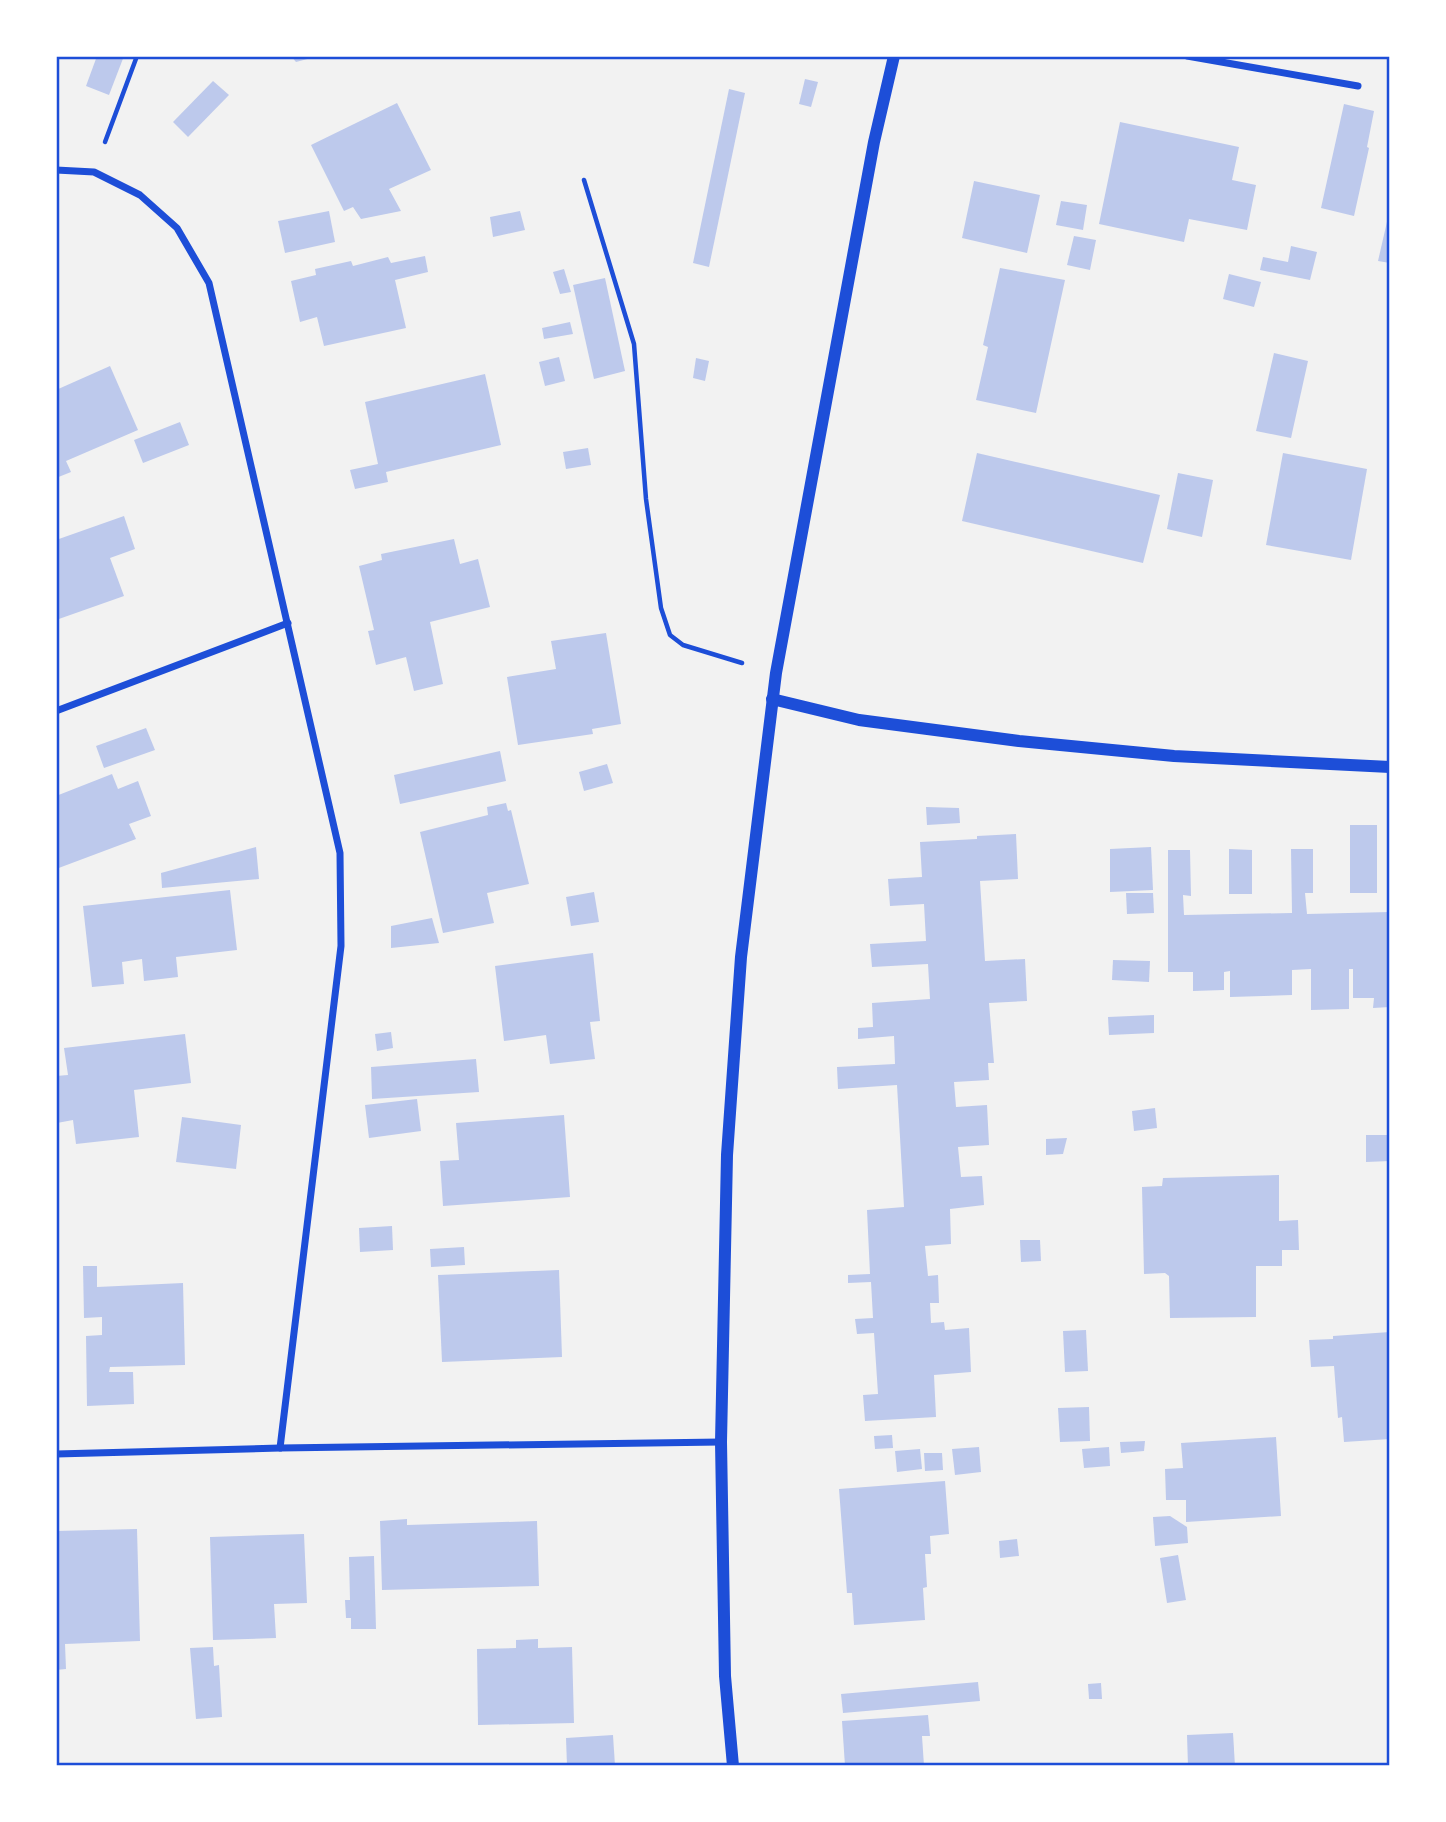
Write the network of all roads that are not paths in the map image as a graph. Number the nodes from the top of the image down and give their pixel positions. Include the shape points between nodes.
1 (894, 56) edge
2 (1187, 56) edge
3 (1358, 86) dead end
4 (56, 170) edge
5 (288, 623) junction
6 (772, 699) junction
7 (56, 710) edge
8 (1390, 767) edge
9 (721, 1442) junction
10 (280, 1448) junction
11 (56, 1454) edge
12 (733, 1766) edge

1 - 6 street via 874,142
2 - 3 street
4 - 5 street via 94,172 140,195 177,228 209,283
5 - 7 street
5 - 10 street via 340,853 341,946
6 - 8 street via 859,720 1019,741 1174,756
6 - 9 street via 741,957 728,1129
9 - 10 street
9 - 12 street via 726,1676
10 - 11 street

